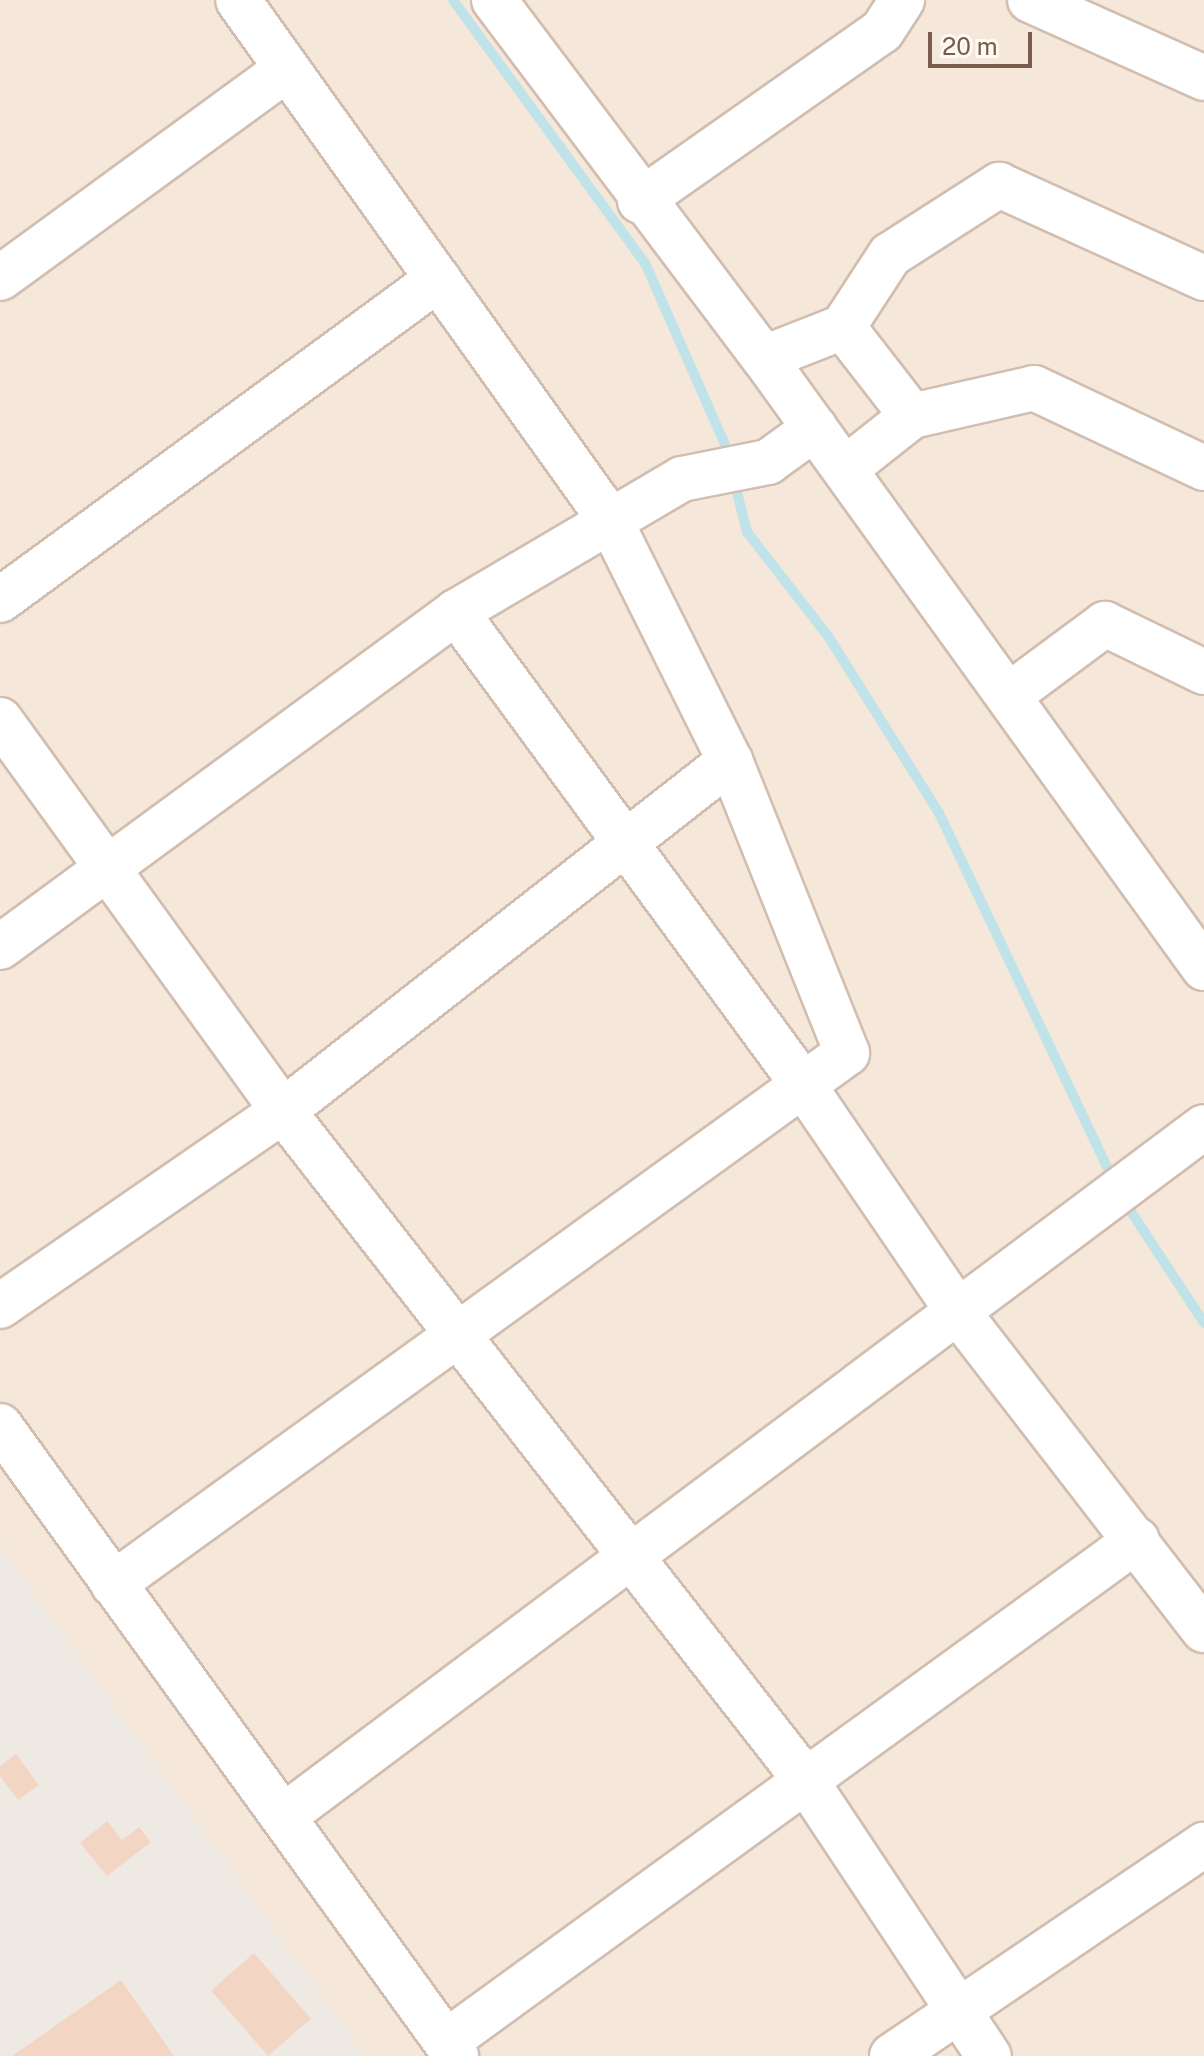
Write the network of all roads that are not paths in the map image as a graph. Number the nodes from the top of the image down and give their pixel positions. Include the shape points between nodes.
1 (238, 0) edge
2 (494, 0) edge
3 (902, 0) edge
4 (1030, 0) edge
5 (287, 69) junction
6 (1204, 78) edge
7 (640, 201) junction
8 (0, 278) edge
9 (1204, 278) edge
10 (438, 279) junction
11 (843, 327) junction
12 (764, 358) junction
13 (912, 416) junction
14 (815, 428) junction
15 (1204, 468) edge
16 (845, 469) junction
17 (610, 520) junction
18 (0, 600) edge
19 (456, 612) junction
20 (1204, 672) edge
21 (1008, 696) junction
22 (0, 720) edge
23 (730, 761) junction
24 (626, 842) junction
25 (112, 869) junction
26 (0, 947) edge
27 (1204, 968) edge
28 (804, 1086) junction
29 (283, 1111) junction
30 (1204, 1127) edge
31 (0, 1306) edge
32 (958, 1312) junction
33 (460, 1330) junction
34 (0, 1426) edge
35 (1137, 1540) junction
36 (630, 1557) junction
37 (113, 1584) junction
38 (1204, 1630) edge
39 (804, 1778) junction
40 (284, 1816) junction
41 (1204, 1845) edge
42 (956, 2013) junction
43 (451, 2049) edge
44 (892, 2056) edge
45 (989, 2056) edge

1 - 5 street
2 - 7 street
3 - 7 street via 882,31
4 - 6 street
5 - 8 street
5 - 10 street
7 - 12 street
9 - 11 street via 999,185 890,255
10 - 17 street
10 - 18 street
11 - 12 street
11 - 13 street
12 - 14 street
13 - 15 street via 1034,388
13 - 16 street
14 - 16 street
14 - 17 street via 768,462 700,476
16 - 21 street
17 - 19 street
17 - 23 street
19 - 24 street
19 - 25 street
20 - 21 street via 1105,624
21 - 27 street
22 - 25 street
23 - 24 street
23 - 28 street via 847,1053
24 - 28 street
24 - 29 street
25 - 26 street
25 - 29 street
28 - 32 street
28 - 33 street
29 - 31 street
29 - 33 street
30 - 32 street
32 - 35 street
32 - 36 street
33 - 36 street
33 - 37 street
34 - 37 street
35 - 38 street
35 - 39 street
36 - 39 street
36 - 40 street
37 - 40 street
39 - 42 street
39 - 43 street
40 - 43 street
41 - 42 street
42 - 44 street
42 - 45 street

